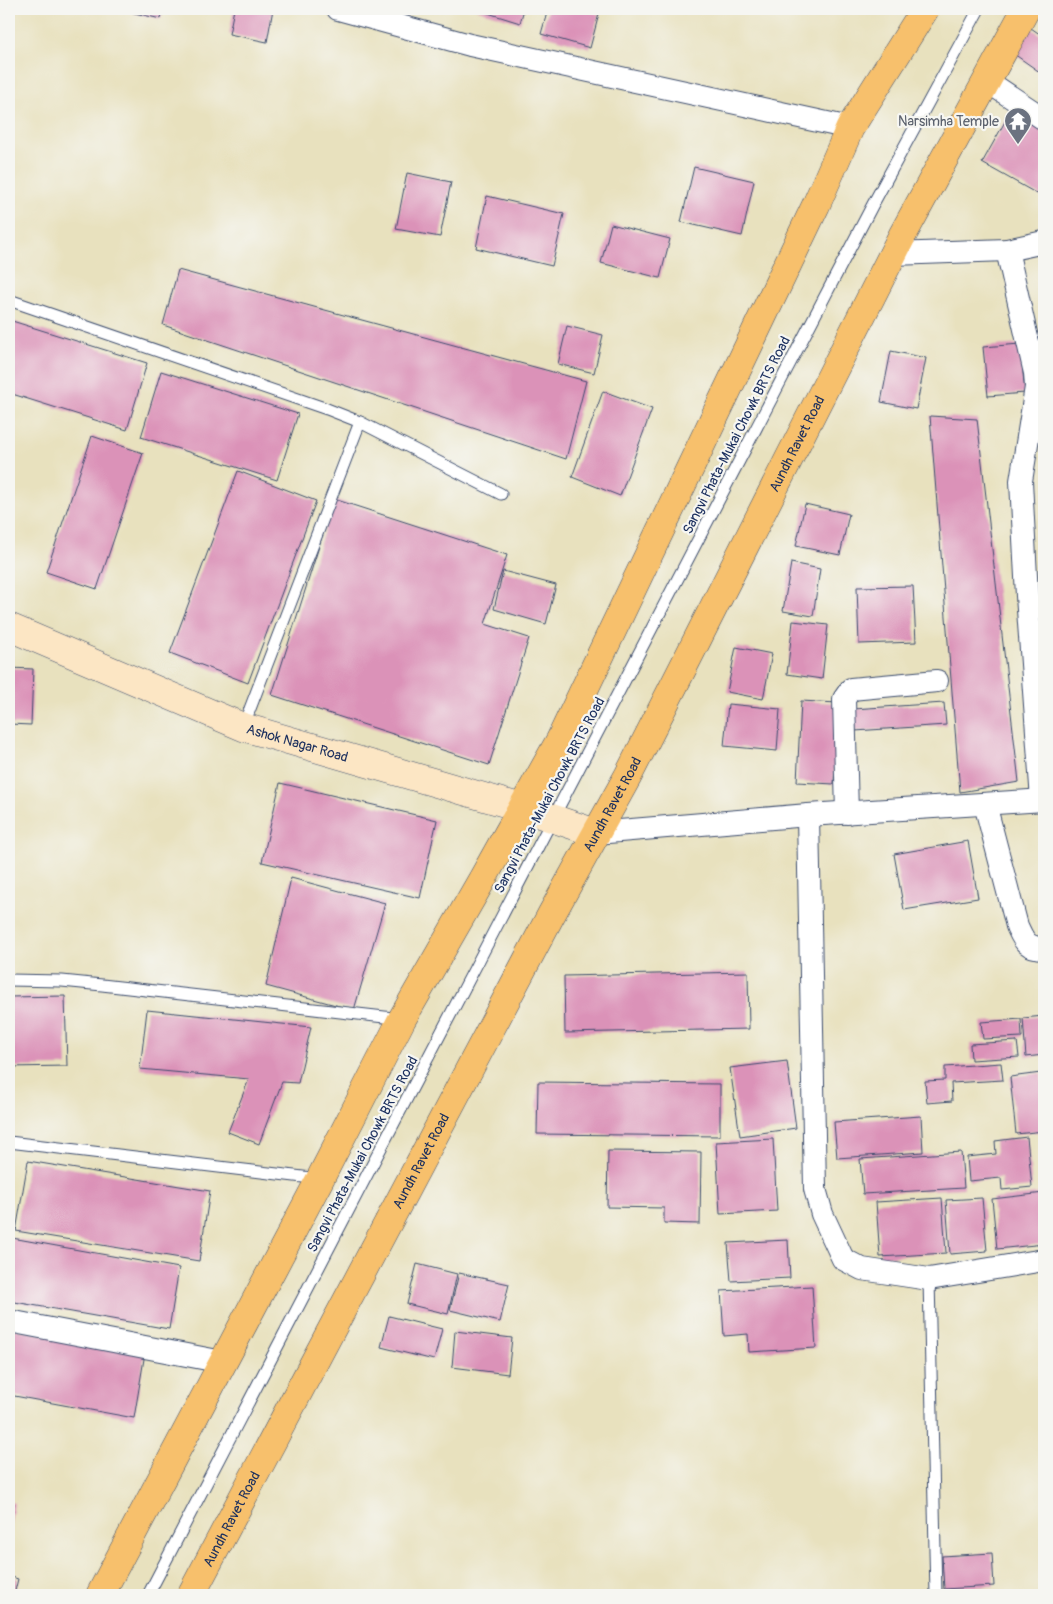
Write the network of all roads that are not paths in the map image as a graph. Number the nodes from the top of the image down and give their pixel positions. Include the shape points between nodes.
1 (338, 9) edge
2 (925, 9) edge
3 (978, 9) edge
4 (1026, 9) edge
5 (987, 81) junction
6 (1044, 119) edge
7 (850, 128) junction
8 (1044, 242) edge
9 (1007, 250) junction
10 (893, 254) junction
11 (9, 300) edge
12 (360, 422) junction
13 (501, 494) dead end
14 (1036, 595) edge
15 (9, 627) edge
16 (937, 681) dead end
17 (243, 727) junction
18 (1043, 800) edge
19 (985, 804) junction
20 (522, 808) junction
21 (847, 813) junction
22 (808, 816) junction
23 (554, 819) junction
24 (596, 833) junction
25 (1044, 948) edge
26 (9, 980) edge
27 (402, 1019) junction
28 (9, 1142) edge
29 (320, 1179) junction
30 (1044, 1260) edge
31 (930, 1279) junction
32 (9, 1321) edge
33 (223, 1362) junction
34 (100, 1595) edge
35 (148, 1595) edge
36 (191, 1595) edge
37 (936, 1595) edge

1 - 7 street via 470,45
2 - 7 main road
3 - 23 lane, Sangvi Phata-Mukai Chowk BRTS Road via 872,206
4 - 5 main road, Aundh Ravet Road
5 - 6 street
5 - 10 main road, Aundh Ravet Road
7 - 20 main road via 564,731
8 - 9 street
9 - 10 street
9 - 14 street via 1036,387 1020,482
10 - 24 main road, Aundh Ravet Road
11 - 12 lane
12 - 13 lane
12 - 17 lane
14 - 18 street
15 - 17 street, Ashok Nagar Road
16 - 21 street via 851,689 844,699
17 - 20 street, Ashok Nagar Road
18 - 19 street
19 - 21 street
19 - 25 street via 1017,926 1024,941 1034,948
20 - 23 street, Ashok Nagar Road
20 - 27 main road
21 - 22 street
22 - 24 street
22 - 31 street via 815,1190 822,1214 843,1259 862,1269
23 - 24 street, Ashok Nagar Road
23 - 35 lane, Sangvi Phata-Mukai Chowk BRTS Road
24 - 36 main road, Aundh Ravet Road
26 - 27 lane via 102,985
27 - 29 main road
28 - 29 lane
29 - 33 main road
30 - 31 street
31 - 37 lane
32 - 33 street
33 - 34 main road

